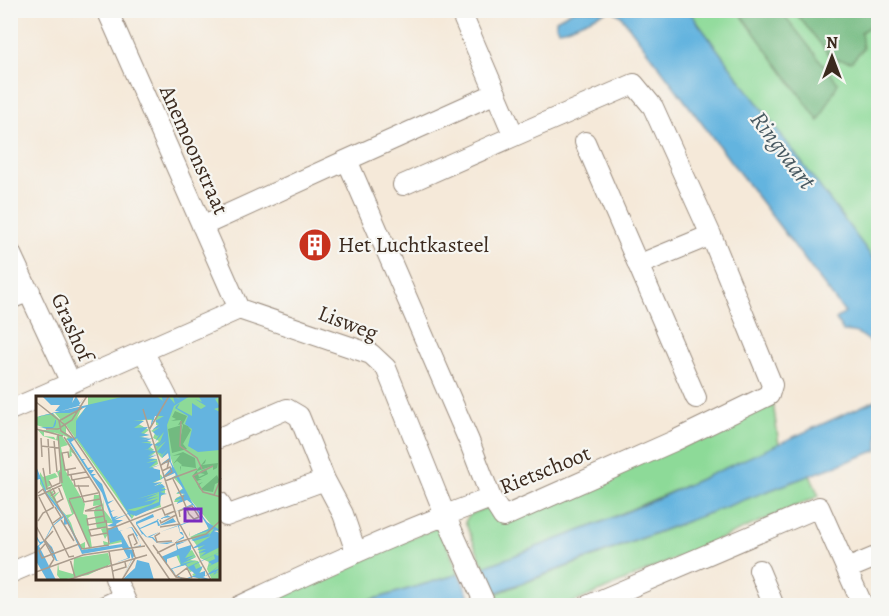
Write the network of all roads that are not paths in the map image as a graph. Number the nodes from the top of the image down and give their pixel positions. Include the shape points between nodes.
1 (107, 10) edge
2 (460, 10) edge
3 (496, 93) junction
4 (514, 136) junction
5 (585, 142) dead end
6 (347, 160) junction
7 (403, 185) dead end
8 (202, 226) junction
9 (711, 235) junction
10 (10, 252) edge
11 (638, 265) junction
12 (30, 291) junction
13 (10, 299) edge
14 (239, 309) junction
15 (144, 351) junction
16 (71, 383) junction
17 (40, 396) edge
18 (166, 396) edge
19 (36, 398) edge
20 (696, 398) dead end
21 (10, 410) edge
22 (220, 438) edge
23 (325, 480) junction
24 (491, 498) junction
25 (220, 504) edge
26 (446, 515) junction
27 (356, 552) junction
28 (879, 556) edge
29 (36, 562) edge
30 (847, 569) junction
31 (759, 570) dead end
32 (10, 573) edge
33 (116, 580) edge
34 (126, 601) edge
35 (105, 606) edge
36 (240, 606) edge
37 (486, 606) edge
38 (587, 606) edge
39 (774, 606) edge
40 (863, 606) edge

1 - 8 street, Anemoonstraat
2 - 3 street
3 - 4 street
3 - 6 street
4 - 7 street, Rietschoot
4 - 9 street, Rietschoot via 634,84 653,107
5 - 11 street
6 - 8 street
6 - 24 street, Rietschoot via 470,441
8 - 14 street, Anemoonstraat
9 - 11 street
9 - 24 street, Rietschoot via 772,385 769,395 503,517
10 - 12 street, Grashof
11 - 20 street
12 - 13 street, Grashof
12 - 16 street, Grashof
14 - 15 street
14 - 26 street, Lisweg via 371,354 386,368
15 - 16 street
15 - 18 street
16 - 17 street
19 - 21 street
22 - 23 street via 287,409 299,416
23 - 25 street via 226,516
23 - 27 street via 344,514
24 - 26 street
26 - 27 street
26 - 37 street, Lisweg
27 - 36 street
28 - 30 street
29 - 32 street
30 - 38 street via 819,507
30 - 40 street
31 - 39 street
33 - 34 street
34 - 35 street

